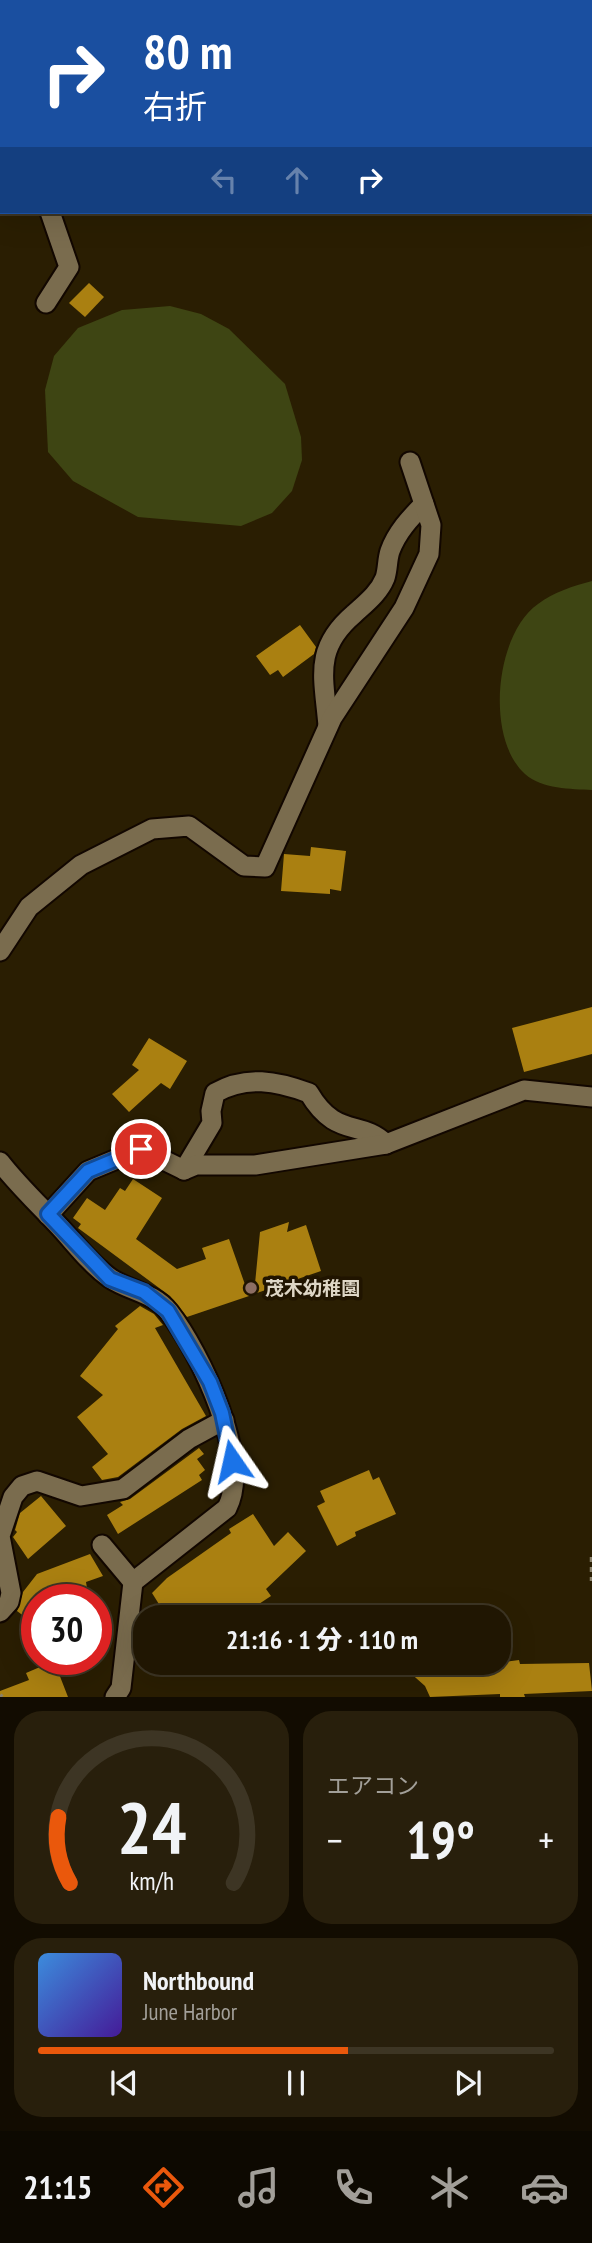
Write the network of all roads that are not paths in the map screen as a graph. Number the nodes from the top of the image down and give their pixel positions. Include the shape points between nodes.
1 (51, 214) edge
2 (46, 303) dead end
3 (410, 462) dead end
4 (424, 504) junction
5 (328, 727) junction
6 (0, 951) edge
7 (592, 1097) edge
8 (386, 1144) junction
9 (0, 1162) edge
10 (184, 1170) junction
11 (48, 1214) junction
12 (223, 1420) junction
13 (102, 1545) dead end
14 (133, 1582) junction
15 (0, 1612) edge
16 (115, 1697) edge

1 - 2 street via 69,267
3 - 4 street
4 - 5 street via 431,524 429,554 404,608
4 - 5 street via 403,525 374,596 332,633 325,652
5 - 6 street via 265,867 244,866 189,826 152,829 81,865 29,907
7 - 8 street via 523,1090
8 - 10 street via 255,1165 196,1165
8 - 10 street via 376,1134 342,1127 317,1108 309,1093 267,1080 215,1093 212,1123
9 - 11 street
10 - 11 street via 141,1149 88,1171
11 - 12 street via 110,1279 144,1292 168,1311 210,1382
12 - 14 street via 235,1480 227,1508
12 - 15 street via 189,1439 123,1489 81,1496 37,1481 22,1486 13,1497 0,1536 11,1592
13 - 14 street
14 - 16 street via 121,1688

